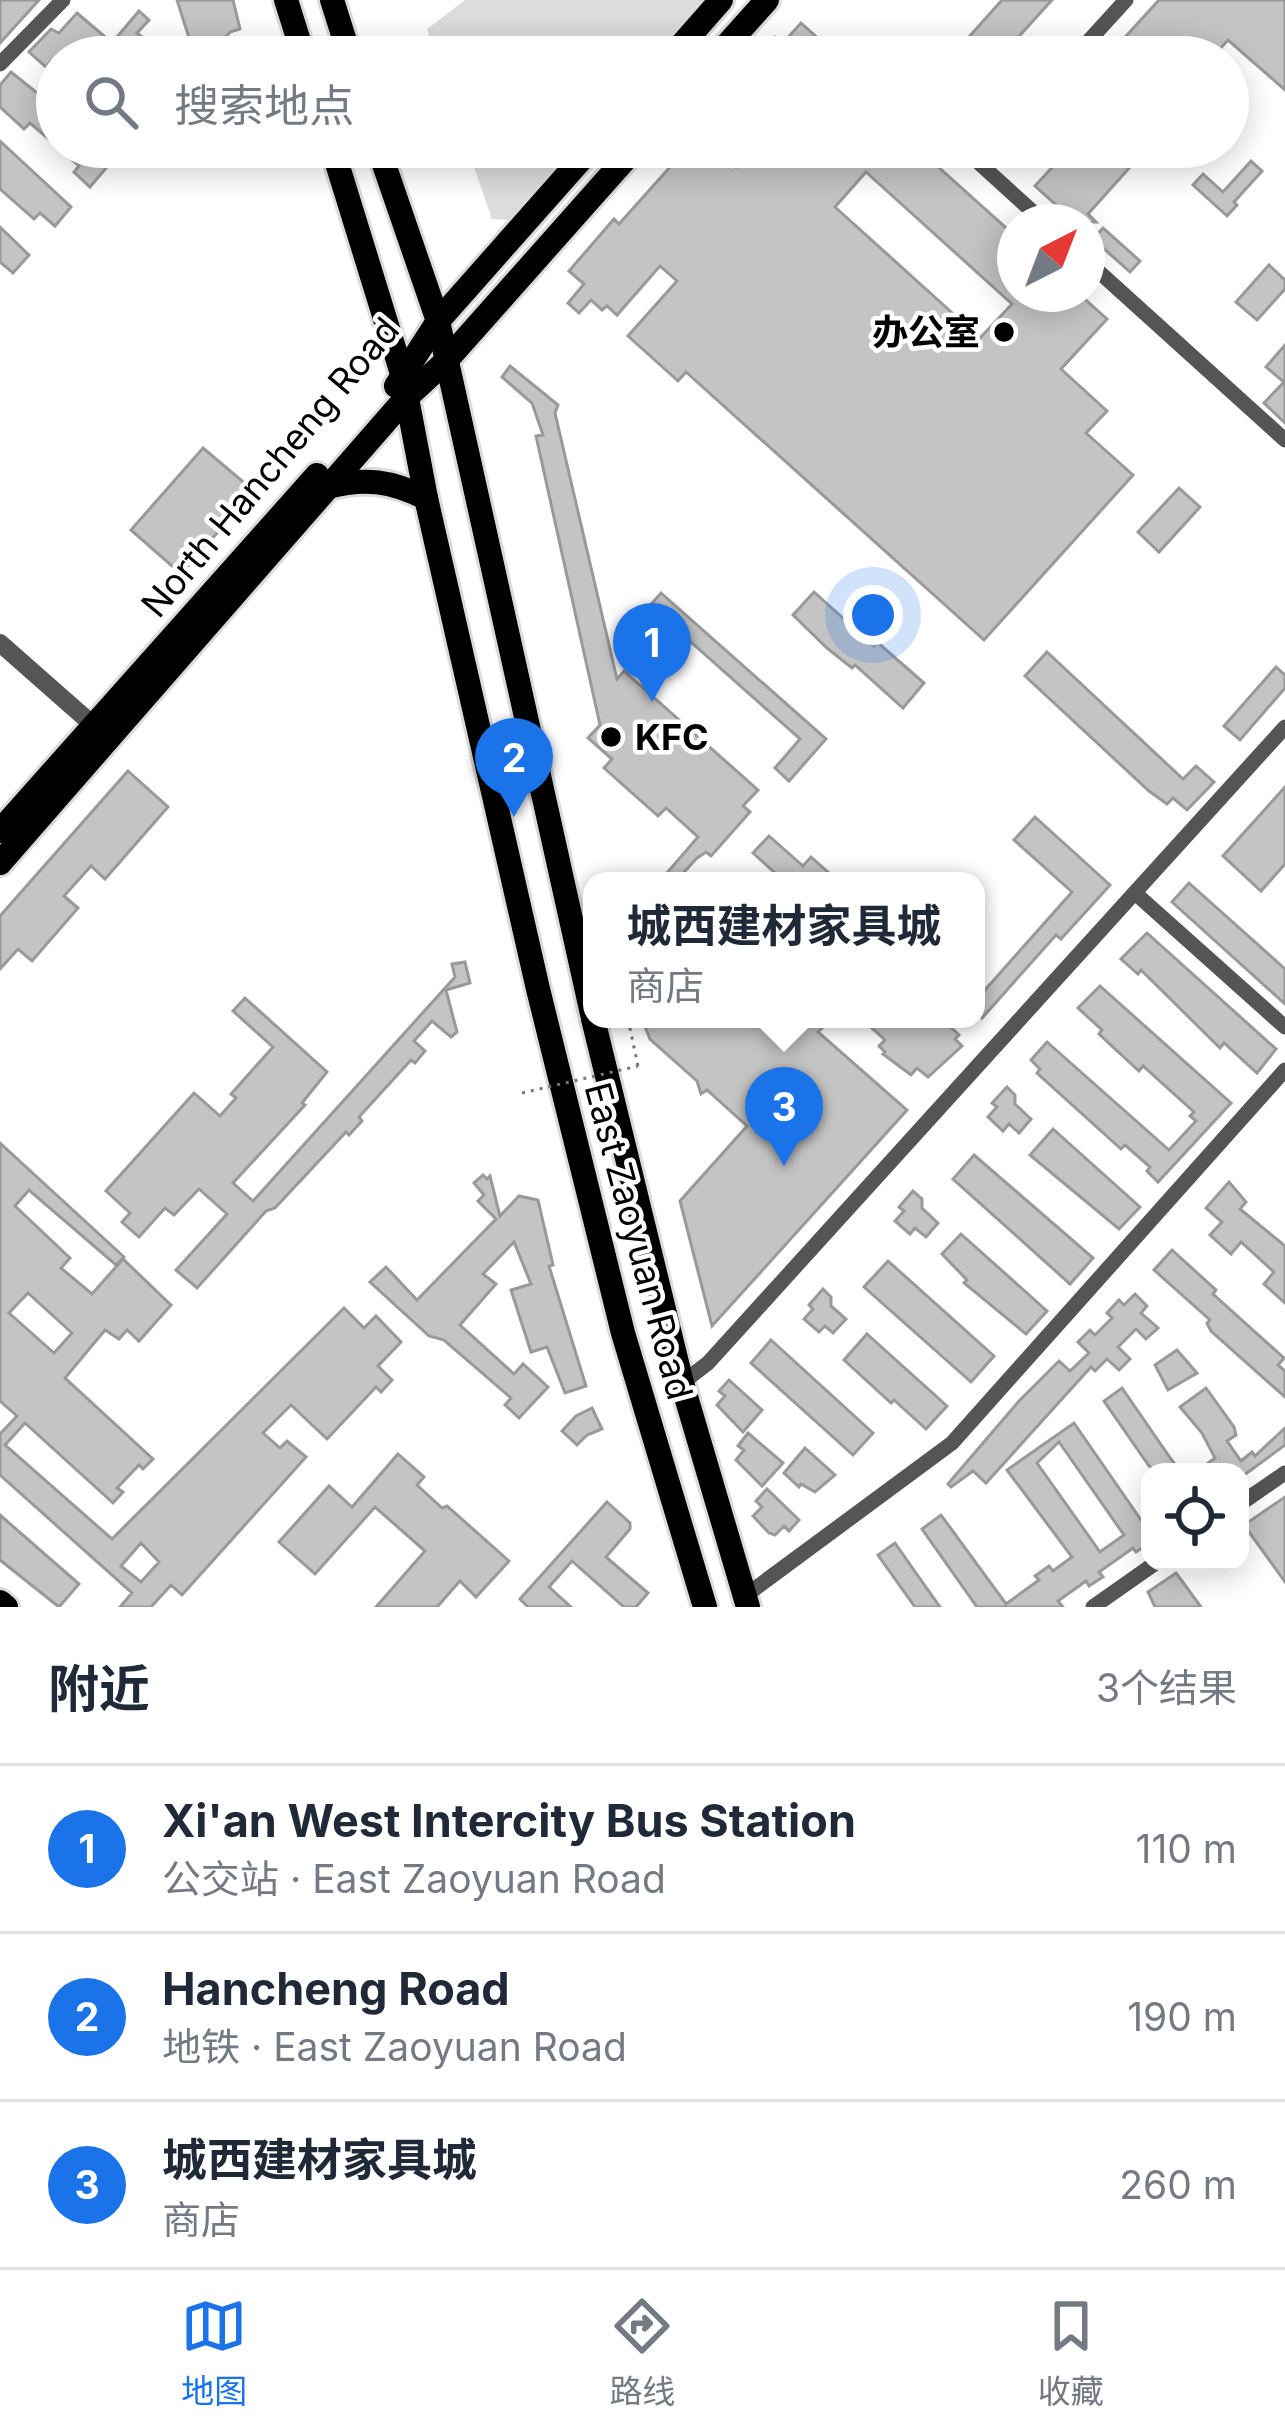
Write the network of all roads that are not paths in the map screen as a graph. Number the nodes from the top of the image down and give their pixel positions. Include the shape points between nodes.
1 (63, 0) edge
2 (286, 0) edge
3 (332, 0) edge
4 (721, 0) edge
5 (767, 0) edge
6 (1126, 0) edge
7 (297, 36) edge
8 (343, 36) edge
9 (689, 36) edge
10 (735, 36) edge
11 (1093, 36) edge
12 (0, 64) edge
13 (338, 168) edge
14 (385, 168) edge
15 (573, 168) edge
16 (617, 168) edge
17 (985, 168) edge
18 (1024, 204) edge
19 (1105, 277) edge
20 (438, 321) junction
21 (445, 362) junction
22 (404, 388) junction
23 (1285, 440) edge
24 (328, 488) junction
25 (426, 498) junction
26 (0, 643) edge
27 (1285, 727) edge
28 (102, 732) junction
29 (0, 831) edge
30 (0, 862) edge
31 (1135, 893) junction
32 (583, 972) edge
33 (1285, 1027) edge
34 (596, 1028) edge
35 (1285, 1070) edge
36 (682, 1383) junction
37 (1285, 1473) edge
38 (1249, 1498) edge
39 (1144, 1571) edge
40 (747, 1602) edge
41 (705, 1607) edge
42 (1093, 1607) edge

1 - 12 street
2 - 7 main road
3 - 8 main road
4 - 9 main road
5 - 10 main road
6 - 11 street
13 - 22 main road, East Zaoyuan Road
14 - 20 main road, East Zaoyuan Road
15 - 20 main road, North Hancheng Road
16 - 21 main road, North Hancheng Road
17 - 18 street
19 - 23 street
20 - 21 main road, East Zaoyuan Road
20 - 22 main road, North Hancheng Road
21 - 22 main road, North Hancheng Road
21 - 32 main road, East Zaoyuan Road
22 - 24 main road, North Hancheng Road
22 - 25 main road, East Zaoyuan Road
22 - 28 main road, North Hancheng Road
24 - 25 main road via 393,482
24 - 28 main road, North Hancheng Road
25 - 41 main road, East Zaoyuan Road via 622,1333
26 - 28 street
27 - 31 street
28 - 29 main road, North Hancheng Road
28 - 30 main road, North Hancheng Road
31 - 33 street
31 - 36 street
34 - 36 main road, East Zaoyuan Road
35 - 40 street via 952,1443
36 - 40 main road, East Zaoyuan Road
37 - 38 street
39 - 42 street

